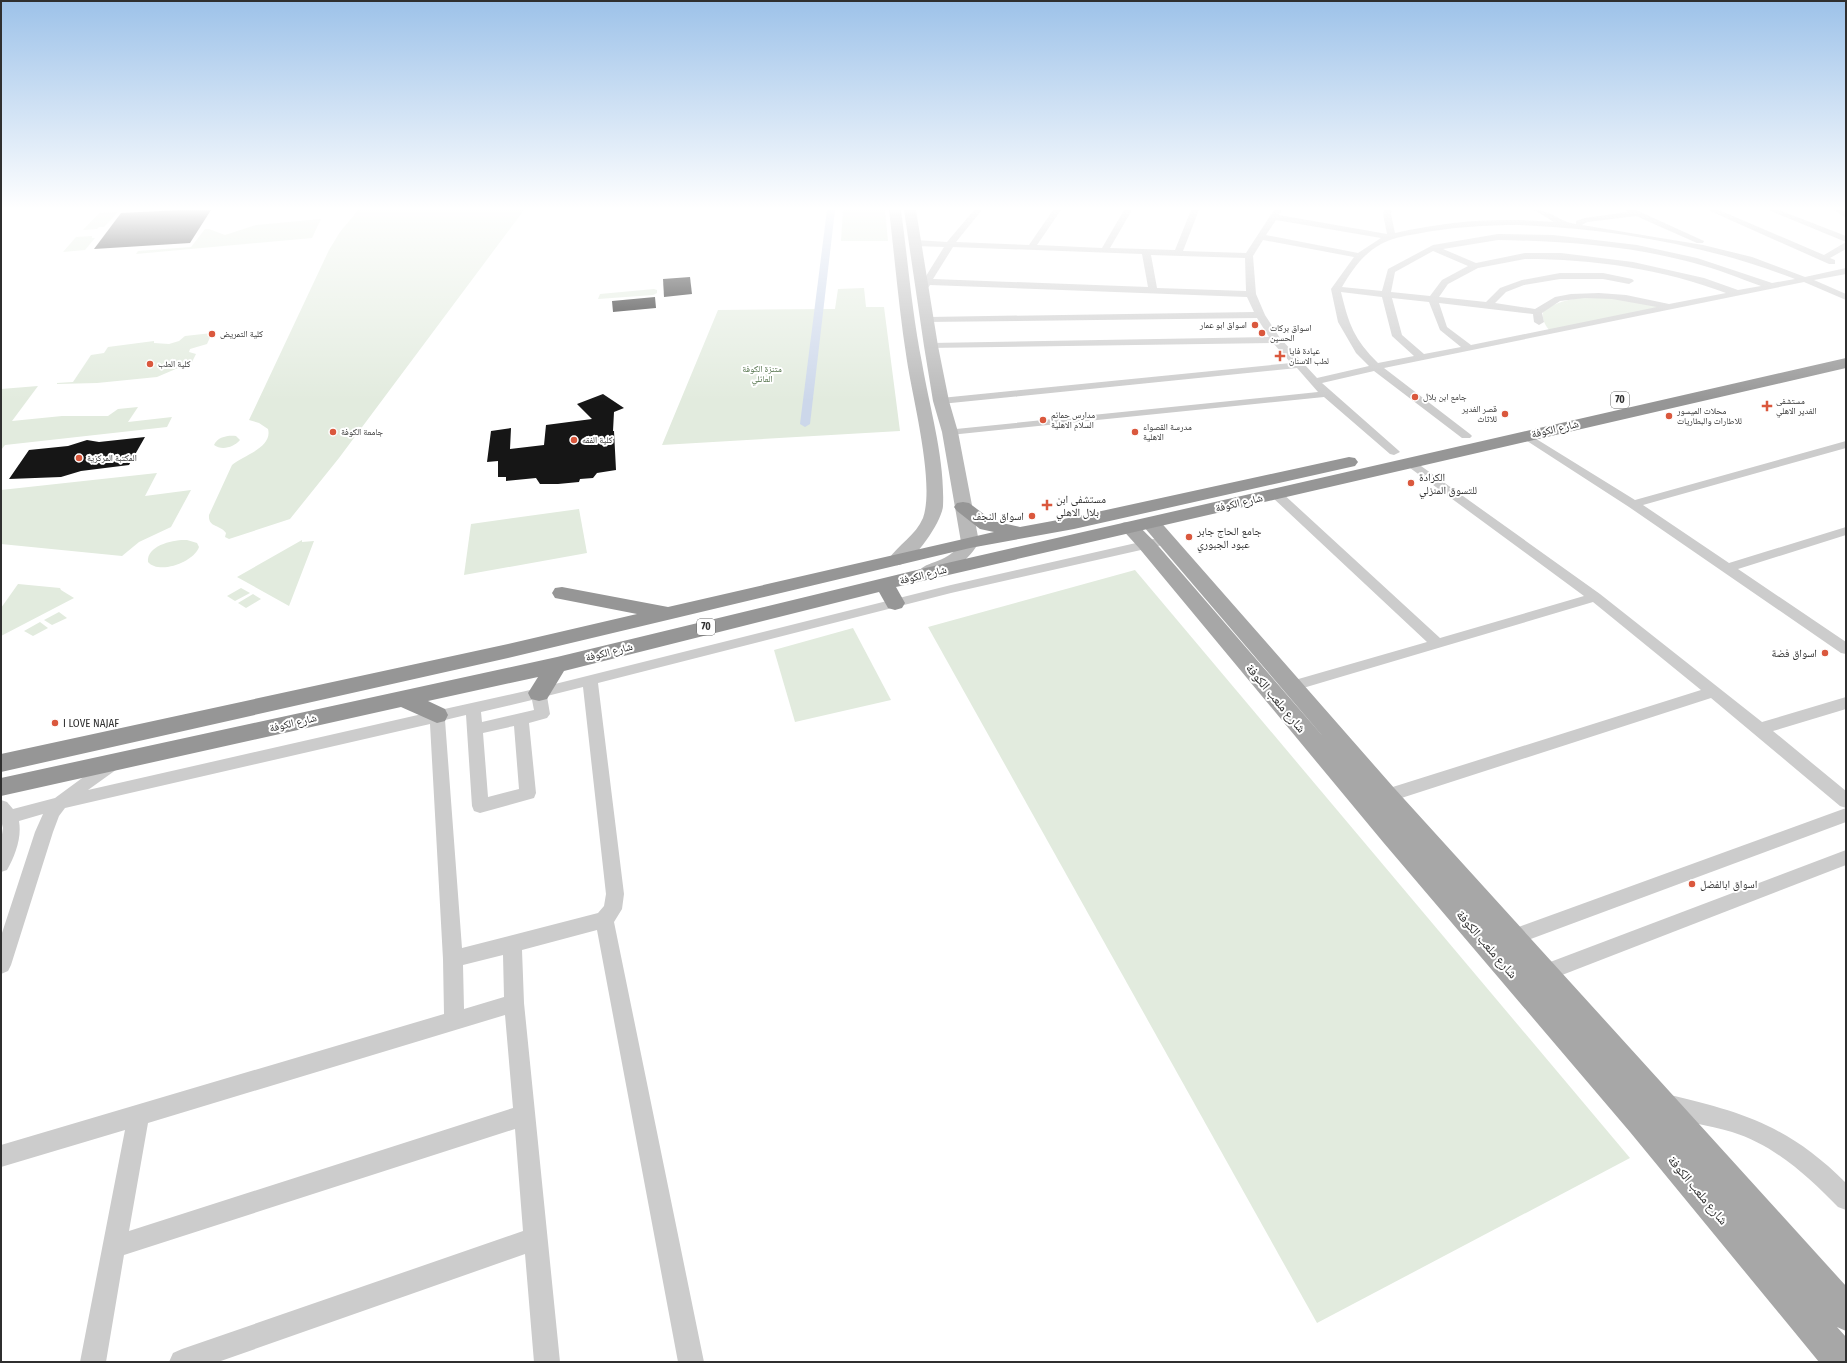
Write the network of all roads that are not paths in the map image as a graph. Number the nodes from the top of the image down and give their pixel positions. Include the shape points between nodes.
1 (904, 274) edge
2 (922, 274) edge
3 (932, 274) edge
4 (1150, 274) edge
5 (1250, 274) edge
6 (1345, 274) edge
7 (1391, 274) edge
8 (1461, 274) edge
9 (1631, 274) edge
10 (1672, 274) edge
11 (1735, 274) edge
12 (1789, 274) edge
13 (1830, 274) edge
14 (1806, 279) junction
15 (1629, 281) junction
16 (925, 286) junction
17 (1772, 286) junction
18 (1336, 289) junction
19 (1153, 291) junction
20 (1736, 293) junction
21 (1251, 294) junction
22 (1386, 294) junction
23 (1624, 297) junction
24 (1846, 297) edge
25 (1433, 299) junction
26 (1488, 305) junction
27 (1671, 307) junction
28 (1537, 312) junction
29 (1260, 315) junction
30 (928, 320) junction
31 (1547, 332) junction
32 (1276, 340) junction
33 (932, 346) junction
34 (1469, 348) junction
35 (1846, 349) edge
36 (1422, 358) junction
37 (1846, 363) edge
38 (1300, 365) junction
39 (1376, 367) junction
40 (1772, 372) junction
41 (1716, 378) junction
42 (1315, 382) junction
43 (1709, 393) junction
44 (1326, 394) junction
45 (941, 401) junction
46 (950, 432) junction
47 (1525, 435) junction
48 (1466, 436) junction
49 (1846, 444) edge
50 (1402, 458) junction
51 (934, 485) junction
52 (960, 486) junction
53 (1276, 494) junction
54 (1633, 504) junction
55 (963, 507) junction
56 (1074, 523) junction
57 (1024, 531) junction
58 (1846, 531) edge
59 (1148, 534) junction
60 (1093, 536) junction
61 (970, 542) junction
62 (897, 560) junction
63 (1727, 568) junction
64 (920, 575) junction
65 (885, 584) junction
66 (562, 593) dead end
67 (1595, 597) junction
68 (895, 603) junction
69 (672, 614) junction
70 (1437, 643) junction
71 (1845, 648) edge
72 (508, 651) junction
73 (557, 665) junction
74 (436, 668) junction
75 (509, 676) junction
76 (590, 680) junction
77 (1293, 686) junction
78 (438, 691) junction
79 (1714, 692) junction
80 (539, 693) junction
81 (402, 698) junction
82 (1846, 703) edge
83 (473, 708) junction
84 (437, 715) junction
85 (521, 719) junction
86 (474, 729) junction
87 (1760, 729) junction
88 (1, 762) edge
89 (115, 763) junction
90 (1, 788) edge
91 (1386, 796) junction
92 (1846, 801) edge
93 (60, 803) junction
94 (6, 812) edge
95 (1846, 815) edge
96 (1402, 831) junction
97 (1846, 857) edge
98 (1, 865) edge
99 (1439, 873) junction
100 (604, 920) junction
101 (1512, 938) junction
102 (512, 944) junction
103 (453, 959) junction
104 (1, 965) edge
105 (1544, 973) junction
106 (514, 1003) junction
107 (454, 1020) junction
108 (1660, 1104) junction
109 (138, 1116) junction
110 (523, 1116) junction
111 (1, 1156) edge
112 (1846, 1199) edge
113 (535, 1239) junction
114 (114, 1247) junction
115 (1846, 1313) edge
116 (93, 1362) edge
117 (182, 1362) edge
118 (547, 1362) edge
119 (691, 1362) edge
120 (1843, 1362) edge

1 - 51 main road via 914,361 933,466
2 - 16 main road
3 - 16 street
4 - 19 street
5 - 21 street
6 - 18 street
7 - 22 street
8 - 25 street via 1445,282
9 - 15 street
10 - 20 street via 1701,280
11 - 17 street
12 - 14 street
13 - 14 street
14 - 17 street
14 - 24 street
15 - 23 street
15 - 26 street via 1603,276 1560,276 1522,283 1503,290
16 - 19 street
16 - 30 main road
17 - 20 street
18 - 22 street
18 - 39 street via 1343,322 1360,351
19 - 21 street
20 - 27 street
21 - 29 street
22 - 25 street
22 - 36 street via 1397,336
23 - 27 street
23 - 28 street via 1585,295 1557,300
25 - 26 street
25 - 34 street via 1443,328
26 - 28 street
27 - 31 street
28 - 31 street via 1540,326
29 - 30 street
29 - 32 street
30 - 33 main road
31 - 34 street
32 - 33 street
32 - 38 street
33 - 45 main road
34 - 36 street
35 - 40 highway, شارع الكوفة / 70
36 - 39 street
37 - 40 highway, شارع الكوفة / 70
38 - 42 street
38 - 45 street
39 - 42 street
39 - 48 street
40 - 41 highway, شارع الكوفة / 70
40 - 43 highway, شارع الكوفة / 70
41 - 43 highway via 1727,378 1733,382
41 - 48 highway, شارع الكوفة / 70
42 - 44 street
43 - 47 highway, شارع الكوفة / 70
44 - 46 street
44 - 50 street
45 - 46 main road
46 - 52 main road
47 - 50 highway, شارع الكوفة / 70
47 - 54 street
48 - 50 highway, شارع الكوفة / 70
49 - 54 street
50 - 53 highway, شارع الكوفة / 70
50 - 56 highway, شارع الكوفة / 70
50 - 67 street
51 - 52 main road via 937,489 947,491
51 - 62 main road via 931,520 912,546
52 - 55 main road
53 - 59 highway, شارع الكوفة / 70
53 - 70 street
54 - 63 street
55 - 57 highway via 987,525
55 - 61 main road
56 - 57 highway, شارع الكوفة / 70
56 - 60 highway via 1080,532
57 - 61 highway, شارع الكوفة / 70
58 - 63 street
59 - 60 highway, شارع الكوفة / 70
59 - 68 street
59 - 77 main road, شارع ملعب الكوفة
59 - 96 main road, شارع ملعب الكوفة
60 - 64 highway, شارع الكوفة / 70
61 - 62 highway, شارع الكوفة / 70
61 - 64 main road via 966,552 958,560
62 - 69 highway, شارع الكوفة / 70
63 - 71 street
64 - 65 highway, شارع الكوفة / 70
65 - 68 highway
65 - 73 highway, شارع الكوفة / 70
66 - 69 highway
67 - 70 street
67 - 79 street
68 - 76 street
69 - 72 highway, شارع الكوفة / 70
70 - 77 street
72 - 74 highway, شارع الكوفة / 70
72 - 75 highway via 500,663 502,670
73 - 75 highway, شارع الكوفة / 70
73 - 80 highway
74 - 78 highway via 442,672 444,678
74 - 88 highway, شارع الكوفة / 70
75 - 78 highway, شارع الكوفة / 70
76 - 80 street
76 - 100 street via 615,894 613,909
77 - 91 main road, شارع ملعب الكوفة
78 - 81 highway, شارع الكوفة / 70
79 - 87 street
79 - 91 street
80 - 83 street
80 - 85 street via 542,714
81 - 84 highway
81 - 89 highway, شارع الكوفة / 70
82 - 87 street
83 - 84 street
83 - 86 street
84 - 93 street
84 - 103 street
85 - 86 street
85 - 86 street via 528,793 480,806
87 - 92 street
89 - 90 highway, شارع الكوفة / 70
89 - 93 street
91 - 96 main road, شارع ملعب الكوفة
93 - 94 street
93 - 104 street via 52,813 44,832
94 - 98 street via 13,824
95 - 101 street
96 - 99 main road, شارع ملعب الكوفة
97 - 105 street
99 - 101 main road, شارع ملعب الكوفة
99 - 120 main road, شارع ملعب الكوفة via 1641,1121
100 - 102 street
100 - 119 street
101 - 105 main road, شارع ملعب الكوفة
102 - 103 street
102 - 106 street
103 - 107 street
105 - 108 main road, شارع ملعب الكوفة
106 - 107 street
106 - 110 street
107 - 109 street
108 - 112 street via 1714,1116 1744,1126 1774,1141 1804,1160
108 - 115 main road, شارع ملعب الكوفة
109 - 111 street
109 - 114 street
110 - 113 street
110 - 114 street
113 - 117 street
113 - 118 street
114 - 116 street

